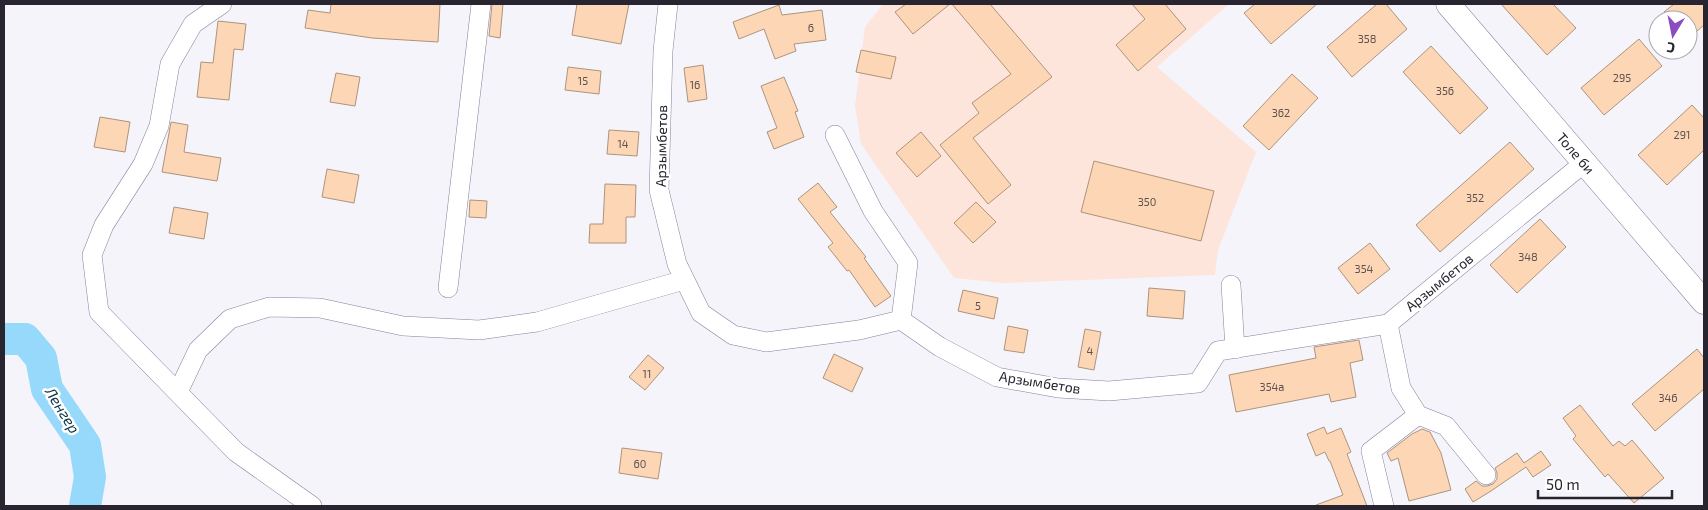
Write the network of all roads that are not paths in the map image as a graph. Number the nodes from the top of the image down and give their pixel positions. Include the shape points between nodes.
1 (222, 4) edge
2 (481, 4) edge
3 (668, 4) edge
4 (1448, 4) edge
5 (835, 135) dead end
6 (1584, 163) junction
7 (684, 280) junction
8 (1231, 285) dead end
9 (448, 288) dead end
10 (1704, 302) edge
11 (901, 320) junction
12 (1388, 324) junction
13 (1235, 348) junction
14 (178, 392) junction
15 (1418, 415) junction
16 (1486, 475) dead end
17 (312, 506) edge
18 (1384, 506) edge

1 - 14 street via 194,24 170,64 160,126 143,164 104,225 92,255 100,312
2 - 9 street
3 - 7 street, Арзымбетов via 663,51 659,190
4 - 6 main road, Толе би
5 - 11 street via 873,211 908,263
6 - 10 main road, Толе би
6 - 12 street, Арзымбетов
7 - 11 street, Арзымбетов via 701,313 733,335 766,342 859,330
7 - 14 street via 537,322 479,330 403,326 320,308 269,307 230,319 198,350
8 - 13 street
11 - 13 street, Арзымбетов via 940,347 996,377 1058,388 1109,391 1198,383 1218,351
12 - 13 street, Арзымбетов
12 - 15 street via 1401,388
14 - 17 street via 236,452
15 - 16 street via 1446,426
15 - 18 street via 1370,451

